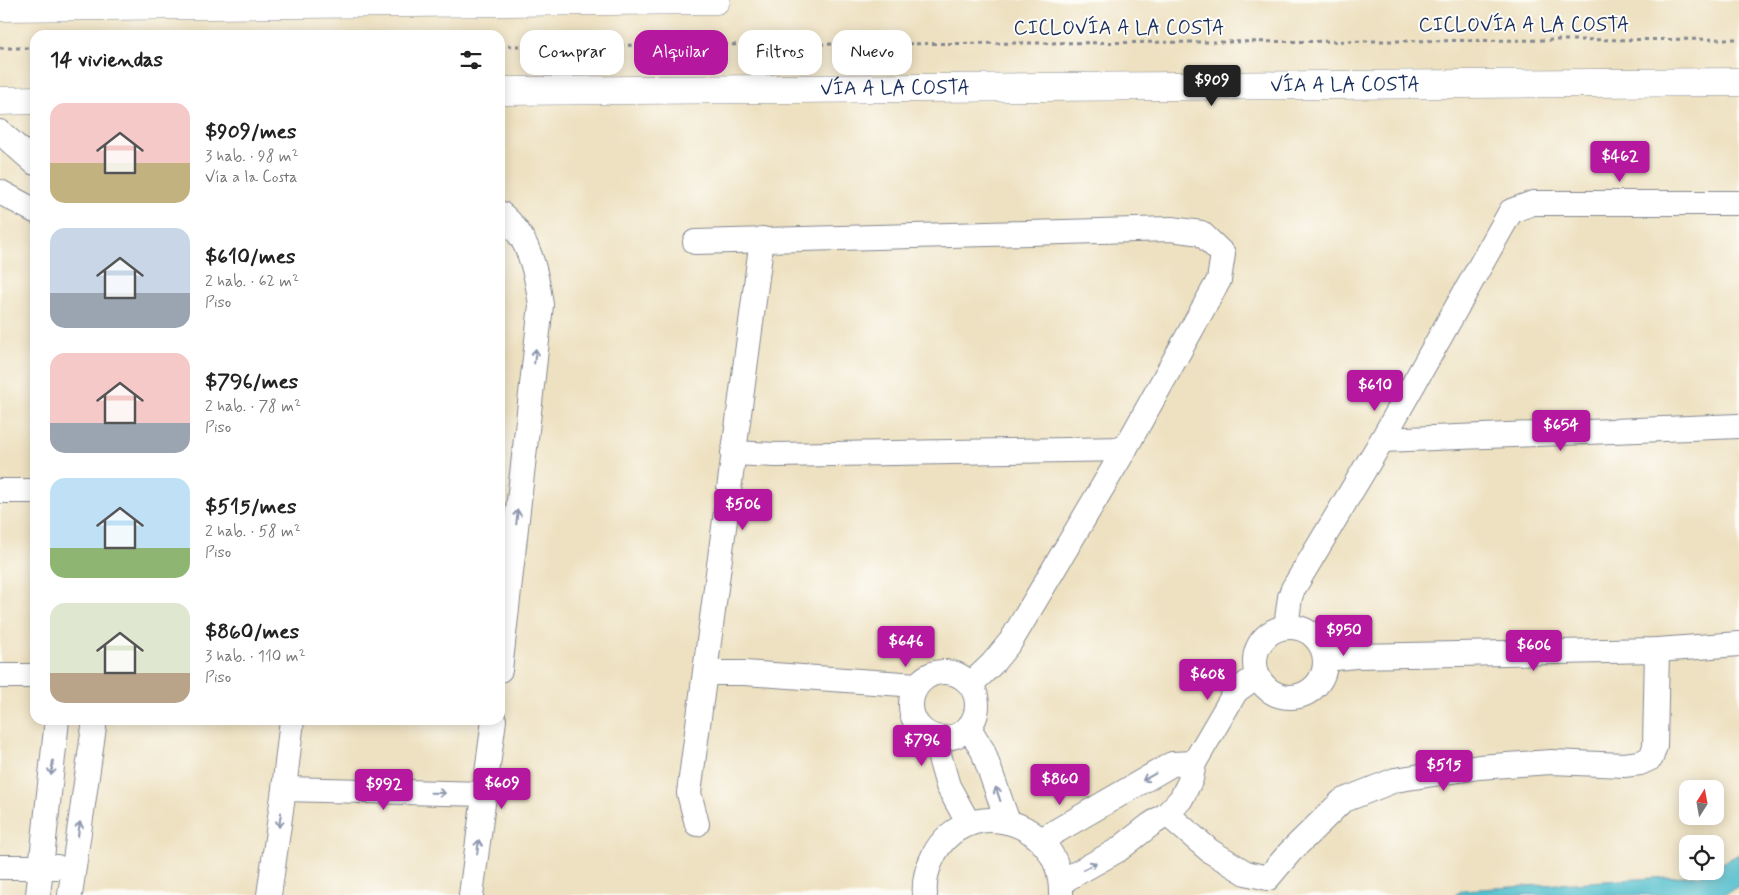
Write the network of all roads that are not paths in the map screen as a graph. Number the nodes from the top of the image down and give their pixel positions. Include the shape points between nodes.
1 (716, 0) edge
2 (0, 7) edge
3 (1739, 82) edge
4 (505, 91) edge
5 (30, 100) edge
6 (0, 101) edge
7 (0, 132) edge
8 (30, 159) edge
9 (0, 192) edge
10 (1739, 202) edge
11 (30, 209) edge
12 (505, 217) edge
13 (762, 239) junction
14 (695, 242) dead end
15 (1739, 426) edge
16 (1382, 440) junction
17 (1125, 449) junction
18 (734, 453) junction
19 (0, 491) edge
20 (30, 491) edge
21 (505, 624) edge
22 (1286, 627) junction
23 (1739, 644) edge
24 (1657, 650) junction
25 (1325, 659) junction
26 (704, 673) junction
27 (0, 676) edge
28 (30, 676) edge
29 (1257, 676) junction
30 (917, 684) junction
31 (971, 684) junction
32 (56, 725) edge
33 (94, 725) edge
34 (291, 725) edge
35 (493, 725) edge
36 (969, 728) junction
37 (934, 737) junction
38 (1194, 763) junction
39 (284, 789) junction
40 (485, 794) junction
41 (1167, 814) junction
42 (1008, 822) junction
43 (697, 824) dead end
44 (969, 824) junction
45 (1041, 840) junction
46 (0, 867) edge
47 (40, 867) junction
48 (74, 867) junction
49 (1061, 888) edge
50 (38, 895) edge
51 (70, 895) edge
52 (269, 895) edge
53 (471, 895) edge
54 (926, 895) edge

1 - 2 main road
3 - 4 main road, VÍA A LA COSTA
5 - 6 main road
7 - 8 street
9 - 11 street
10 - 16 street via 1532,202 1511,211
21 -> 12 street via 540,305 537,275 526,246
13 - 14 street
13 - 17 street via 1171,229 1201,233 1223,254 1219,280
13 - 18 street
15 - 16 street
16 - 22 street via 1290,597
17 - 18 street
17 - 31 street via 1011,641
18 - 26 street
19 - 20 street
22 - 25 street via 1308,632 1322,648
22 - 29 street via 1271,632 1259,644 1254,665
23 - 24 street
24 - 25 street
24 - 41 street via 1655,746 1651,758 1640,763 1624,766 1551,762 1506,765 1395,780 1342,801 1268,878 1246,874 1210,852
25 - 29 street via 1324,671 1318,682 1310,691 1298,696 1274,693
26 - 30 street
26 - 43 street via 688,793
27 - 28 street
29 - 38 street via 1236,690
30 - 31 street via 929,674 944,671 959,674
30 - 37 street via 910,699 912,715 920,729
31 - 36 street via 977,694 978,706 976,718
32 -> 47 street
48 -> 33 street
34 - 39 street
35 - 40 street
36 - 37 street via 959,735
42 -> 36 street via 983,751
37 - 44 street via 948,786
38 - 41 street via 1192,779 1181,799
38 -> 45 street via 1172,764
39 -> 40 street
39 -> 52 street
53 -> 40 street
49 -> 41 street
42 - 44 street via 988,820
42 - 45 street via 1025,828
44 - 54 street via 950,835 935,851 927,871
45 - 49 street via 1054,859
46 - 47 street
47 - 48 street
47 - 50 street
48 - 51 street

